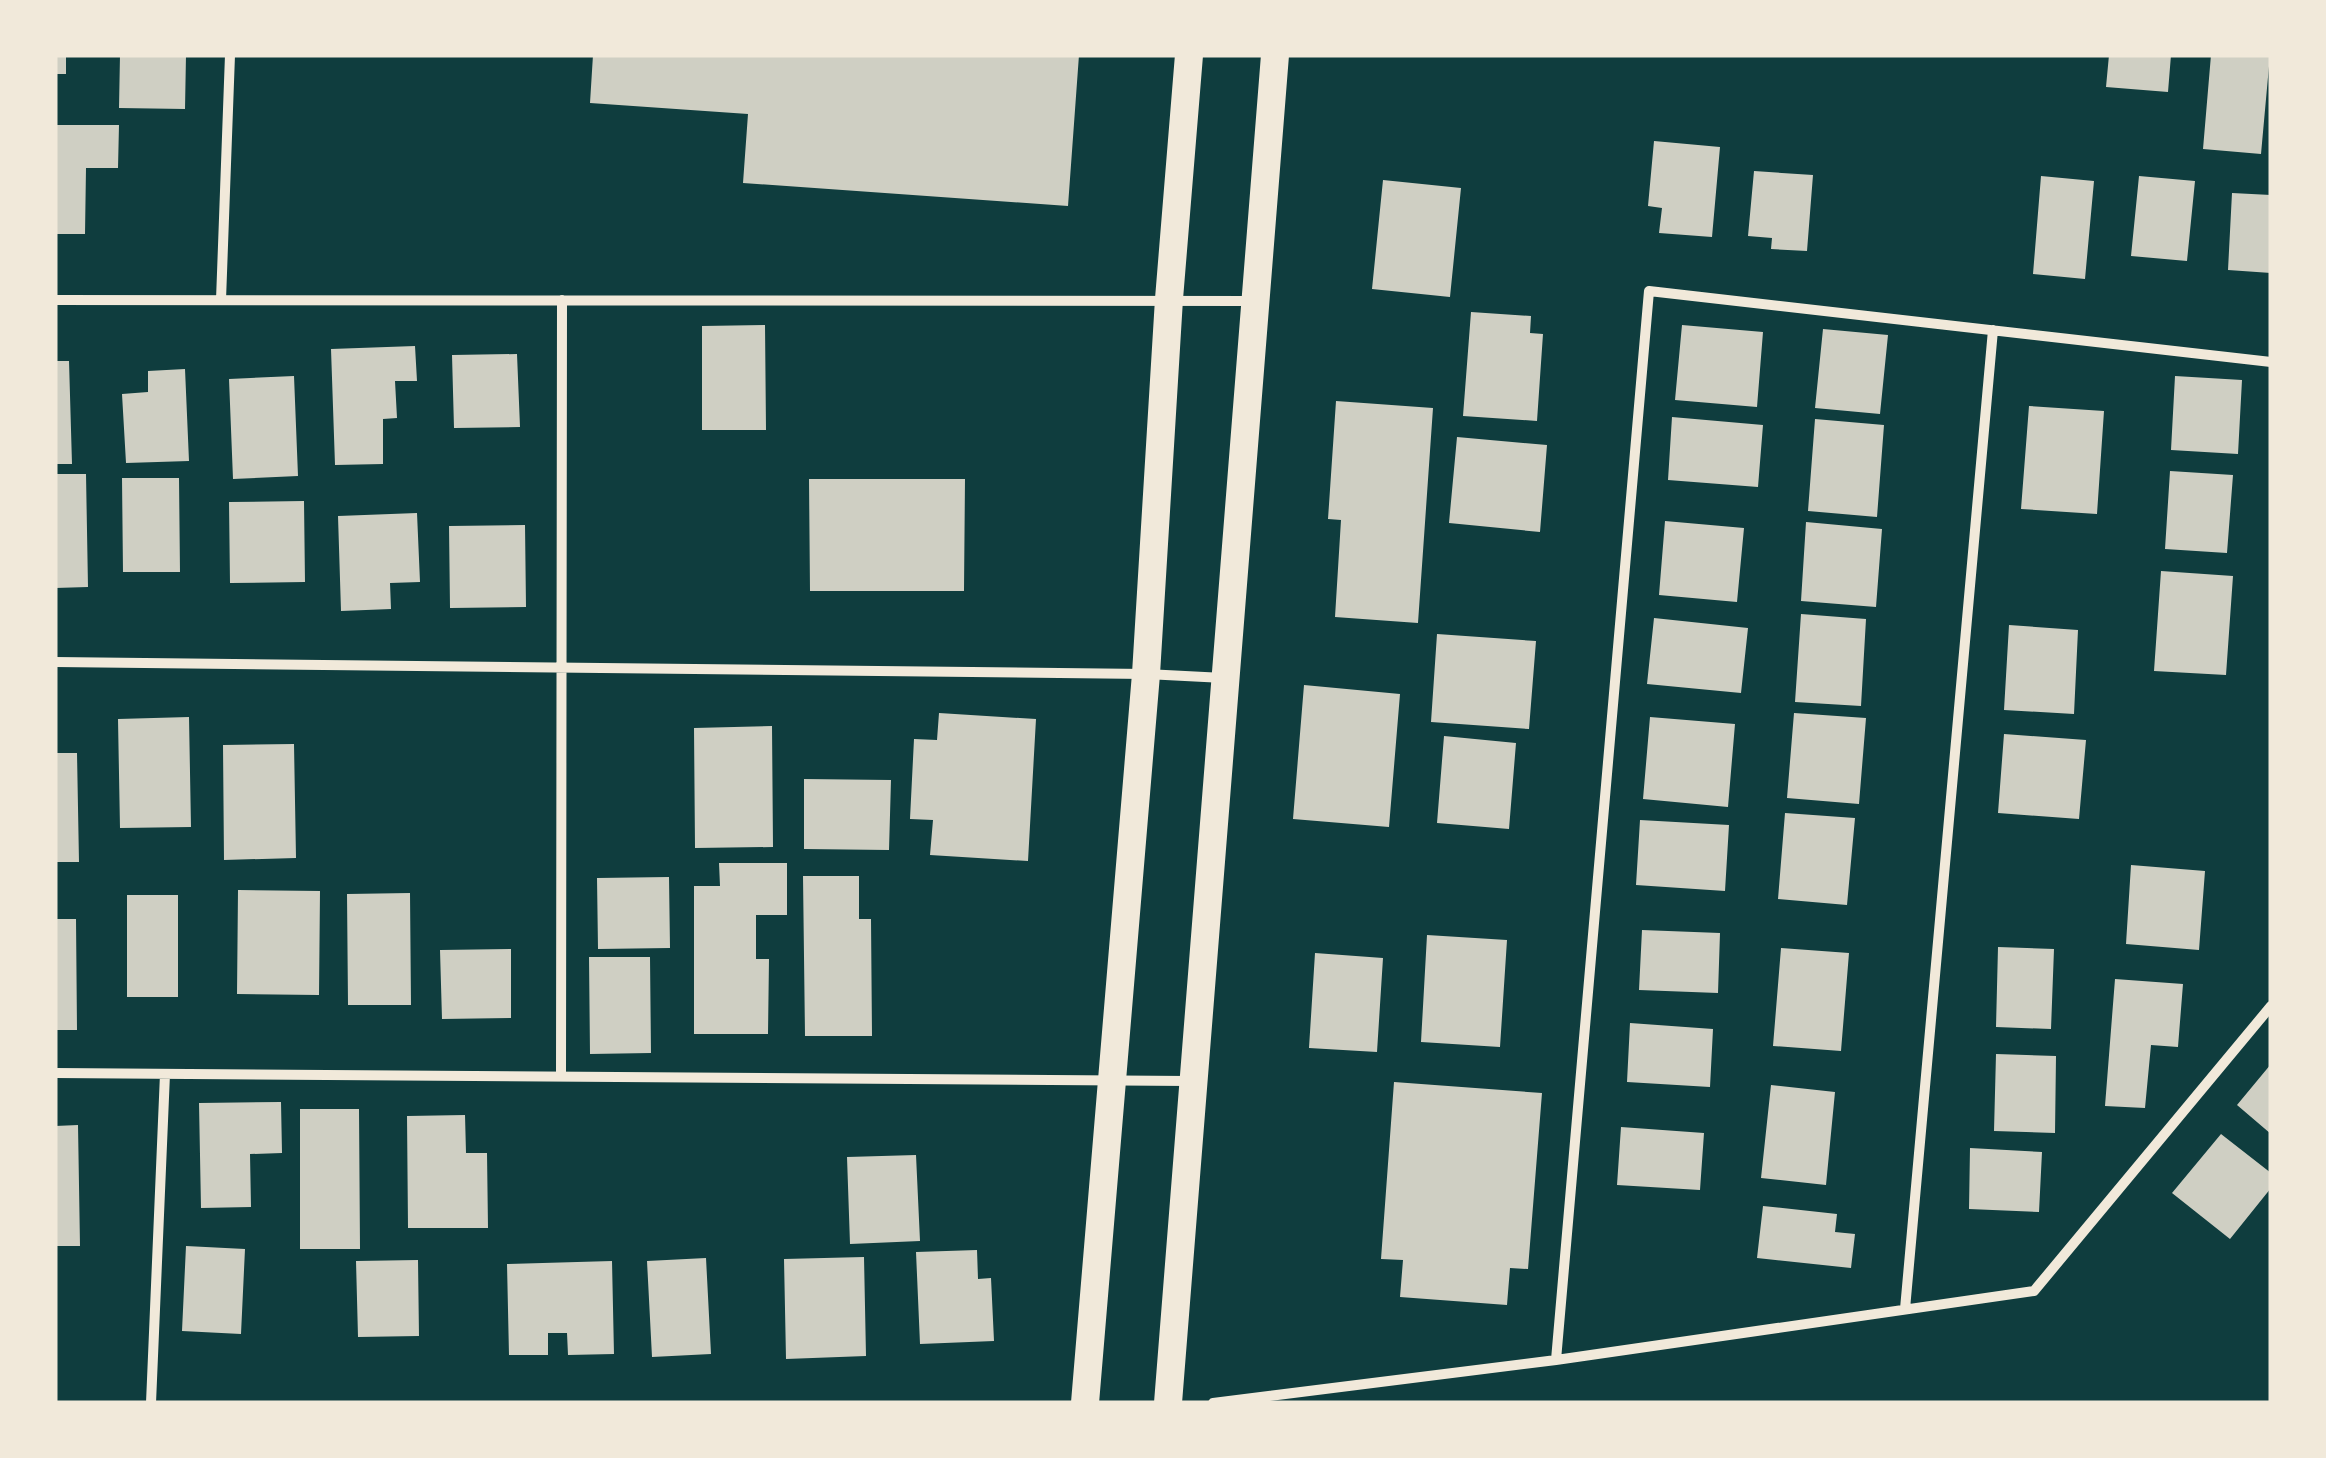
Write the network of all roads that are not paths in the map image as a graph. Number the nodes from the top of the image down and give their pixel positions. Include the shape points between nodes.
1 (230, 55) edge
2 (1189, 55) edge
3 (1275, 55) edge
4 (1169, 299) junction
5 (55, 300) edge
6 (222, 300) junction
7 (562, 300) junction
8 (1255, 301) junction
9 (1993, 330) junction
10 (2271, 362) edge
11 (55, 662) edge
12 (560, 668) junction
13 (1146, 674) junction
14 (1224, 678) junction
15 (2271, 1006) edge
16 (55, 1073) edge
17 (165, 1074) junction
18 (561, 1076) junction
19 (1111, 1079) junction
20 (1195, 1081) junction
21 (1905, 1308) junction
22 (1556, 1360) junction
23 (151, 1403) edge
24 (1085, 1403) edge
25 (1168, 1403) edge
26 (1214, 1403) edge

1 - 6 street
2 - 4 highway
3 - 8 highway
4 - 7 street
4 - 8 street
4 - 13 highway
5 - 6 street
6 - 7 street
7 - 12 street
8 - 14 highway
9 - 10 street
9 - 21 street
9 - 22 street via 1649,291
11 - 12 street
12 - 13 street
12 - 18 street
13 - 14 street
13 - 19 highway
14 - 20 highway
15 - 21 street via 2034,1291
16 - 17 street
17 - 18 street
17 - 23 street
18 - 19 street
19 - 20 street
19 - 24 highway
20 - 25 highway
21 - 22 street
22 - 26 street

